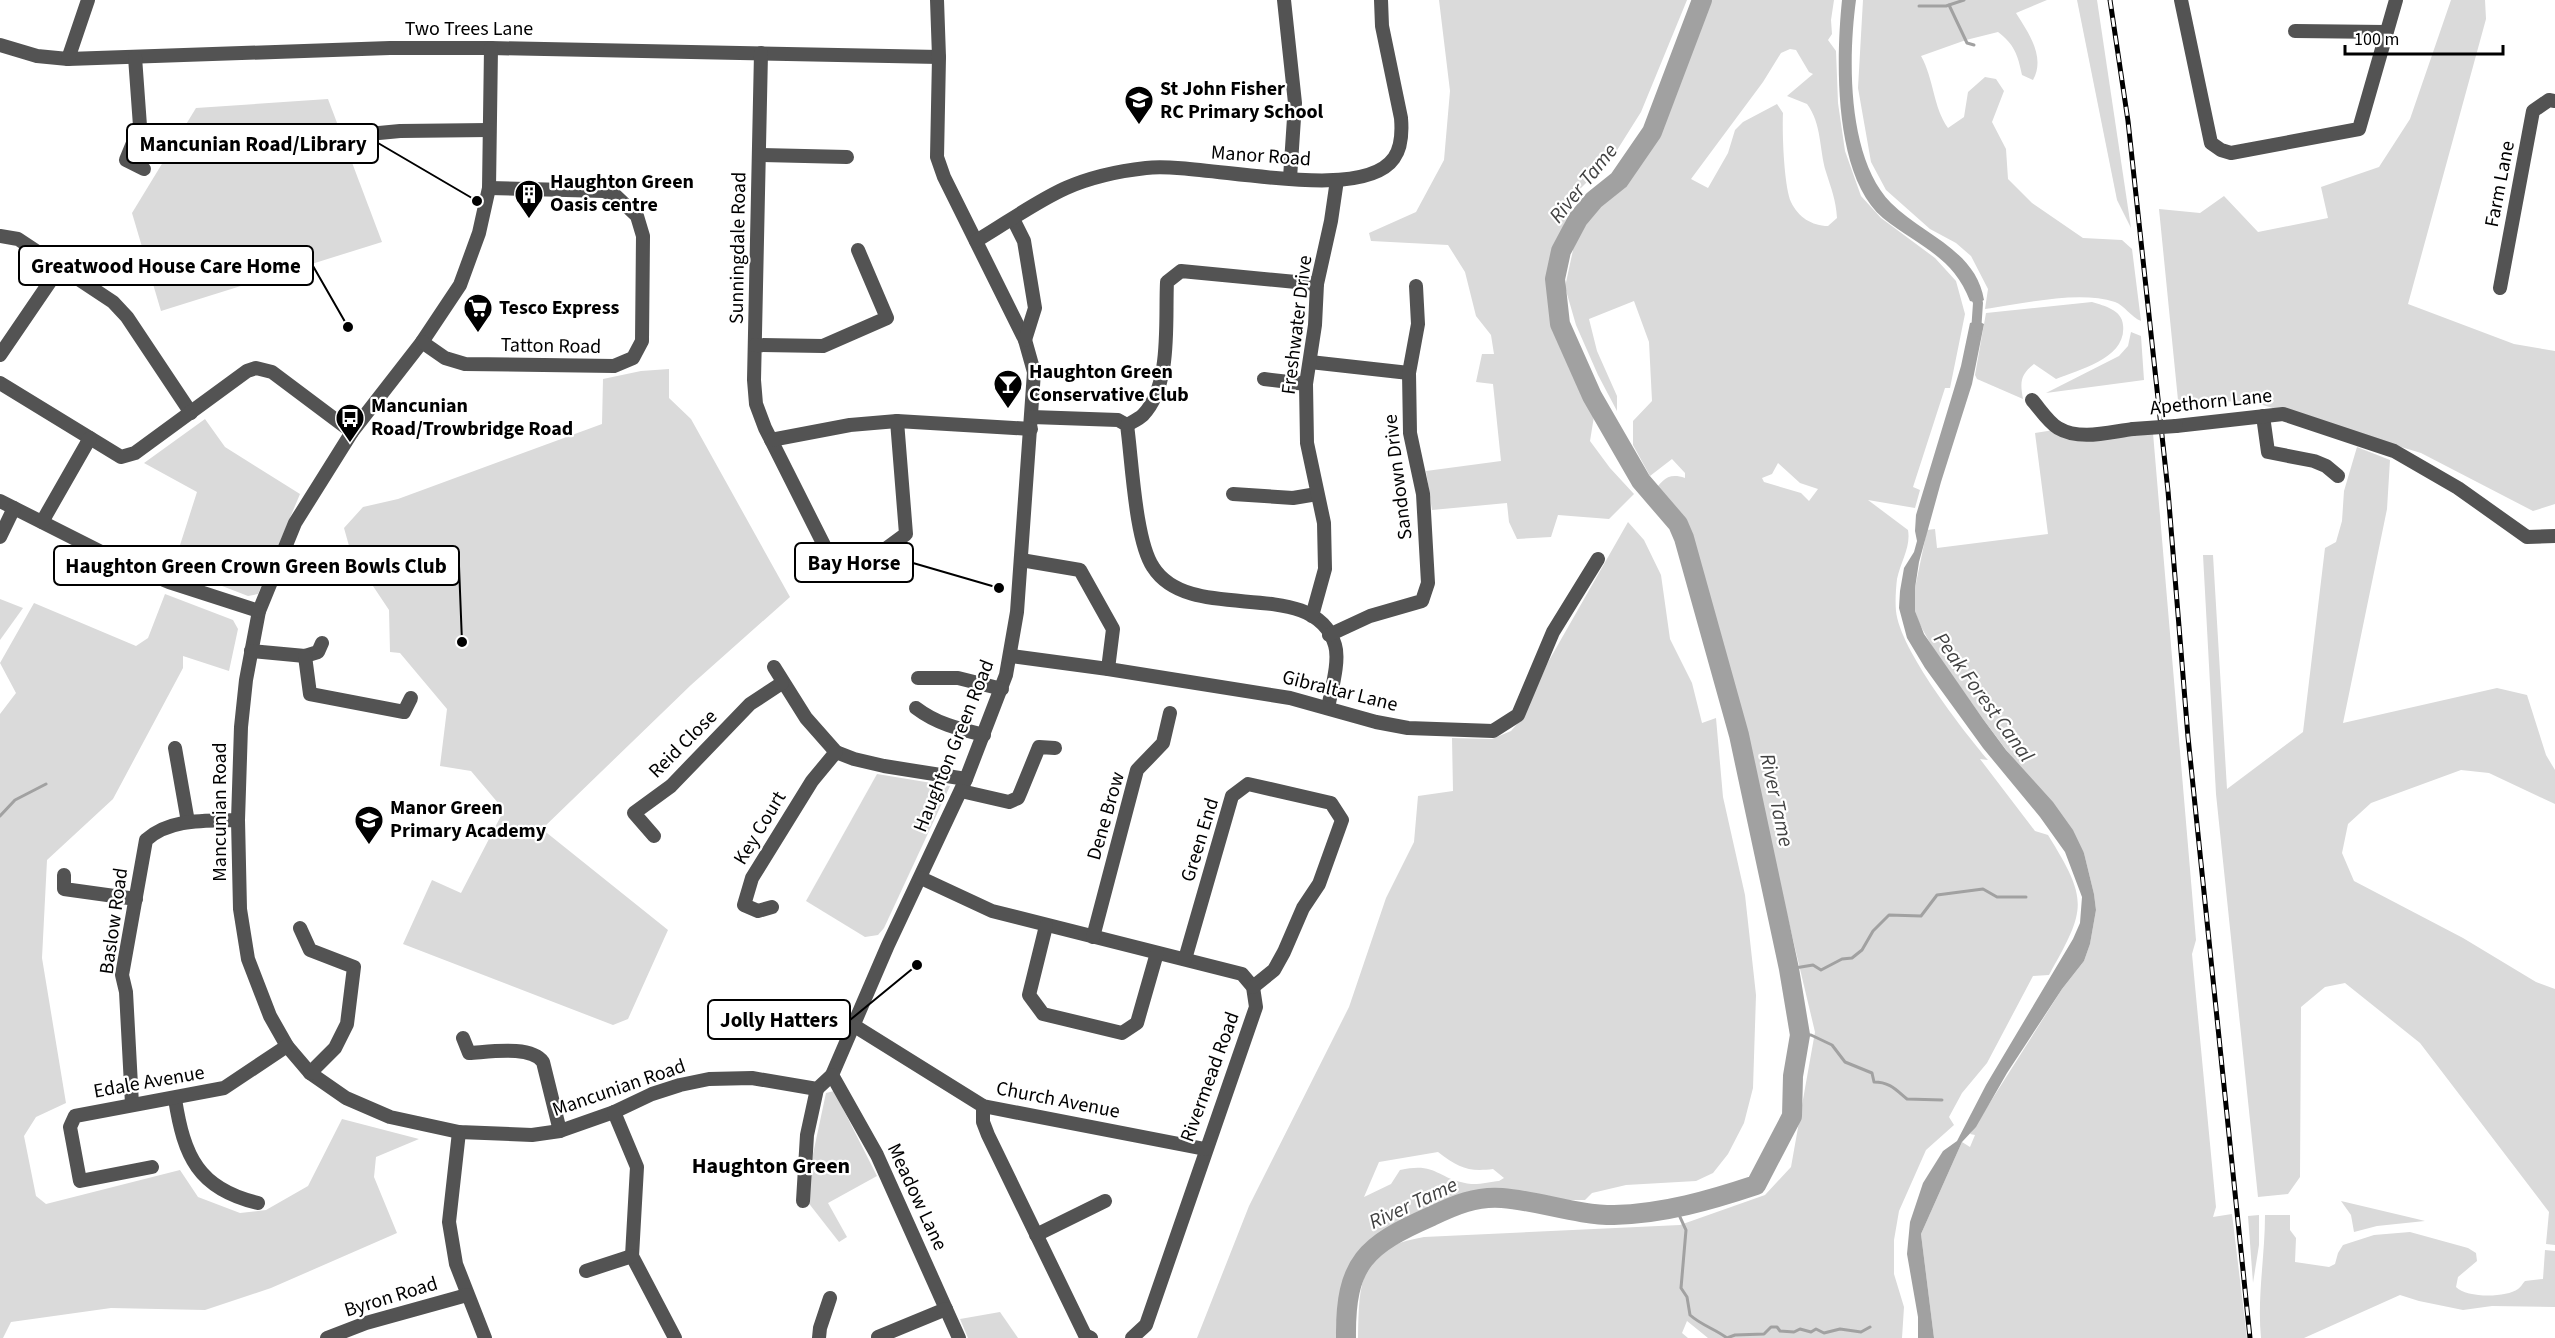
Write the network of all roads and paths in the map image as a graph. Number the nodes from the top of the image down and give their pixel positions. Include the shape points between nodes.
1 (88, 0) edge
2 (937, 0) edge
3 (1284, 0) edge
4 (1381, 0) edge
5 (2181, 0) edge
6 (2396, 0) edge
7 (2295, 31) dead end
8 (2385, 32) junction
9 (0, 45) edge
10 (491, 48) junction
11 (761, 53) junction
12 (135, 57) junction
13 (939, 57) junction
14 (68, 59) junction
15 (2555, 101) edge
16 (489, 130) junction
17 (358, 135) dead end
18 (759, 155) junction
19 (847, 157) dead end
20 (144, 169) dead end
21 (1290, 178) junction
22 (1336, 180) junction
23 (489, 188) junction
24 (1013, 219) junction
25 (0, 236) edge
26 (976, 241) junction
27 (858, 250) dead end
28 (60, 267) junction
29 (1317, 284) junction
30 (1416, 286) dead end
31 (2499, 288) dead end
32 (1025, 340) junction
33 (422, 342) junction
34 (755, 345) junction
35 (0, 355) edge
36 (1310, 362) junction
37 (1409, 373) junction
38 (1264, 379) dead end
39 (0, 383) edge
40 (1306, 384) junction
41 (2032, 400) dead end
42 (191, 413) junction
43 (2263, 416) junction
44 (897, 421) junction
45 (1031, 423) junction
46 (1127, 425) junction
47 (352, 432) junction
48 (90, 438) junction
49 (771, 440) junction
50 (2338, 476) dead end
51 (1233, 494) dead end
52 (1317, 494) junction
53 (0, 501) edge
54 (14, 508) junction
55 (42, 522) junction
56 (2555, 536) edge
57 (0, 537) edge
58 (1598, 558) dead end
59 (1022, 560) junction
60 (259, 611) junction
61 (1312, 616) junction
62 (1329, 635) junction
63 (322, 643) dead end
64 (251, 651) junction
65 (305, 656) junction
66 (1011, 656) junction
67 (774, 667) dead end
68 (1108, 669) junction
69 (918, 678) dead end
70 (783, 683) junction
71 (1002, 689) junction
72 (411, 698) dead end
73 (916, 708) dead end
74 (1328, 708) junction
75 (1170, 713) dead end
76 (984, 735) junction
77 (175, 748) dead end
78 (1056, 748) dead end
79 (836, 752) junction
80 (964, 785) junction
81 (238, 820) junction
82 (188, 822) junction
83 (654, 836) dead end
84 (64, 875) dead end
85 (921, 878) junction
86 (136, 899) junction
87 (772, 907) dead end
88 (1046, 926) junction
89 (300, 928) dead end
90 (1093, 937) junction
91 (1157, 952) junction
92 (1185, 959) junction
93 (1253, 987) junction
94 (853, 1025) junction
95 (463, 1038) dead end
96 (287, 1046) junction
97 (310, 1073) junction
98 (832, 1075) junction
99 (817, 1089) junction
100 (175, 1099) junction
101 (132, 1104) junction
102 (983, 1106) junction
103 (614, 1112) junction
104 (560, 1131) junction
105 (459, 1132) junction
106 (1205, 1149) junction
107 (153, 1167) dead end
108 (802, 1201) dead end
109 (1105, 1201) dead end
110 (258, 1203) dead end
111 (1036, 1235) junction
112 (632, 1256) junction
113 (586, 1271) dead end
114 (467, 1295) junction
115 (830, 1298) dead end
116 (946, 1309) junction
117 (878, 1337) edge
118 (327, 1338) edge
119 (485, 1338) edge
120 (675, 1338) edge
121 (819, 1338) edge
122 (959, 1338) edge
123 (1091, 1338) edge
124 (1132, 1338) edge

1 - 14 street
2 - 13 street, Haughton Green Road
3 - 21 street via 1295,103
4 - 22 street, Manor Road via 1382,26 1401,118 1400,143 1395,157 1379,171 1368,177
5 - 8 street via 2211,143 2231,153 2359,129
6 - 8 street
7 - 8 street
9 - 14 street, Two Trees Lane via 37,56
10 - 11 street, Two Trees Lane
10 - 12 street, Two Trees Lane
10 - 16 street, Mancunian Road
11 - 13 street, Two Trees Lane
11 - 18 street, Sunningdale Road
12 - 14 street, Two Trees Lane
12 - 20 street via 140,126 126,160
13 - 26 street, Haughton Green Road via 937,157
15 - 31 street, Farm Lane via 2549,100 2533,111
16 - 17 street
16 - 23 street, Mancunian Road
18 - 19 street
18 - 34 street, Sunningdale Road
21 - 22 street, Manor Road
21 - 24 street, Manor Road via 1148,167 1067,188
22 - 29 street, Freshwater Drive
23 - 33 street, Mancunian Road via 479,233 460,285
23 - 33 street, Tatton Road via 604,191 616,196 637,216 643,236 642,341 633,358 614,366 465,364 445,358
24 - 26 street, Manor Road
24 - 32 street via 1024,240 1035,308
25 - 28 street via 18,238
26 - 32 street, Haughton Green Road
27 - 34 street via 887,318 823,346
28 - 35 street
28 - 42 street via 113,302 127,317
29 - 36 street, Freshwater Drive
29 - 46 street via 1181,271 1174,276 1167,282 1164,370 1153,401 1142,416
30 - 37 street, Sandown Drive via 1418,324
32 - 45 street, Haughton Green Road via 1034,372
33 - 47 street, Mancunian Road
34 - 49 street, Sunningdale Road via 756,404
36 - 37 street
36 - 40 street, Freshwater Drive
37 - 62 street, Sandown Drive via 1410,433 1423,494 1428,583 1422,601 1370,616
38 - 40 street
39 - 48 street
40 - 52 street, Freshwater Drive via 1307,443
41 - 43 street, Apethorn Lane, bridge via 2057,427 2073,434
42 - 47 street via 247,371 267,369
42 - 48 street via 135,453 121,457
43 - 50 street via 2268,452 2314,461
43 - 56 street, Apethorn Lane via 2283,414 2394,451 2458,488 2527,537
44 - 45 street
44 - 49 street via 850,425
44 - 49 street, Sunningdale Road via 906,534 853,573 836,569
45 - 46 street via 1118,420
45 - 59 street, Haughton Green Road
46 - 61 street via 1143,550 1154,570 1175,587 1198,596 1302,609
47 - 60 street, Mancunian Road via 295,522
48 - 55 street
51 - 52 street via 1293,498
52 - 61 street, Freshwater Drive via 1324,523 1325,569
53 - 54 street
54 - 55 street
54 - 57 street
55 - 60 street via 129,566
58 - 74 street, Gibraltar Lane via 1553,632 1518,715 1493,731 1408,728
59 - 66 street, Haughton Green Road
59 - 68 street via 1080,570 1113,629
60 - 64 street, Mancunian Road
61 - 62 street via 1322,622
62 - 74 street via 1335,645 1335,668
63 - 65 street via 318,652
64 - 65 street
64 - 81 street, Mancunian Road via 241,727
65 - 72 street via 310,694 404,712
66 - 68 street, Gibraltar Lane
66 - 71 street, Haughton Green Road
67 - 70 street
68 - 74 street, Gibraltar Lane via 1290,698
69 - 71 street via 958,678
70 - 79 street via 816,732
70 - 83 street, Reid Close via 750,704 671,786 634,813
71 - 76 street, Haughton Green Road
73 - 76 street via 945,725
75 - 90 street, Dene Brow via 1163,743 1137,770
76 - 80 street, Haughton Green Road
77 - 82 street
78 - 80 street via 1038,747 1021,791 1010,802
79 - 80 street
79 - 87 street, Key Court via 812,781 750,884 744,905 758,910
80 - 85 street, Haughton Green Road
81 - 82 street, Baslow Road
81 - 96 street, Mancunian Road via 240,909 248,959 270,1016
82 - 86 street, Baslow Road via 157,830 146,840
84 - 86 street via 64,890
85 - 88 street via 992,911
85 - 94 street, Haughton Green Road
86 - 101 street, Baslow Road via 122,975
88 - 90 street
88 - 91 street via 1029,995 1043,1014 1122,1033 1137,1023
89 - 97 street via 310,950 354,967 347,1024 335,1048
90 - 91 street
91 - 92 street
92 - 93 street via 1242,974
92 - 93 street, Green End via 1232,796 1248,784 1331,803 1342,820 1319,884 1303,908 1274,970
93 - 106 street, Rivermead Road via 1256,1007
94 - 98 street, Haughton Green Road
94 - 102 street, Church Avenue
95 - 104 street via 469,1053 529,1052 539,1056
96 - 97 street, Mancunian Road
96 - 100 street, Edale Avenue via 224,1088
97 - 105 street, Mancunian Road via 366,1108
98 - 99 street
98 - 116 street, Meadow Lane via 877,1155
99 - 103 street, Mancunian Road via 752,1078 709,1079 680,1085
99 - 108 street via 807,1135
100 - 101 street, Edale Avenue
100 - 110 street via 187,1152 200,1173 234,1197
101 - 107 street, Edale Avenue via 75,1116 70,1127 80,1181
102 - 106 street, Church Avenue
102 - 111 street via 988,1135
103 - 104 street, Mancunian Road
103 - 112 street via 638,1167
104 - 105 street, Mancunian Road via 532,1135
105 - 114 street via 449,1222 456,1264
106 - 124 street, Rivermead Road via 1146,1325
109 - 111 street
111 - 123 street via 1085,1335
112 - 113 street
112 - 120 street
114 - 118 street, Byron Road
114 - 119 street
115 - 121 street
116 - 117 street
116 - 122 street, Meadow Lane

